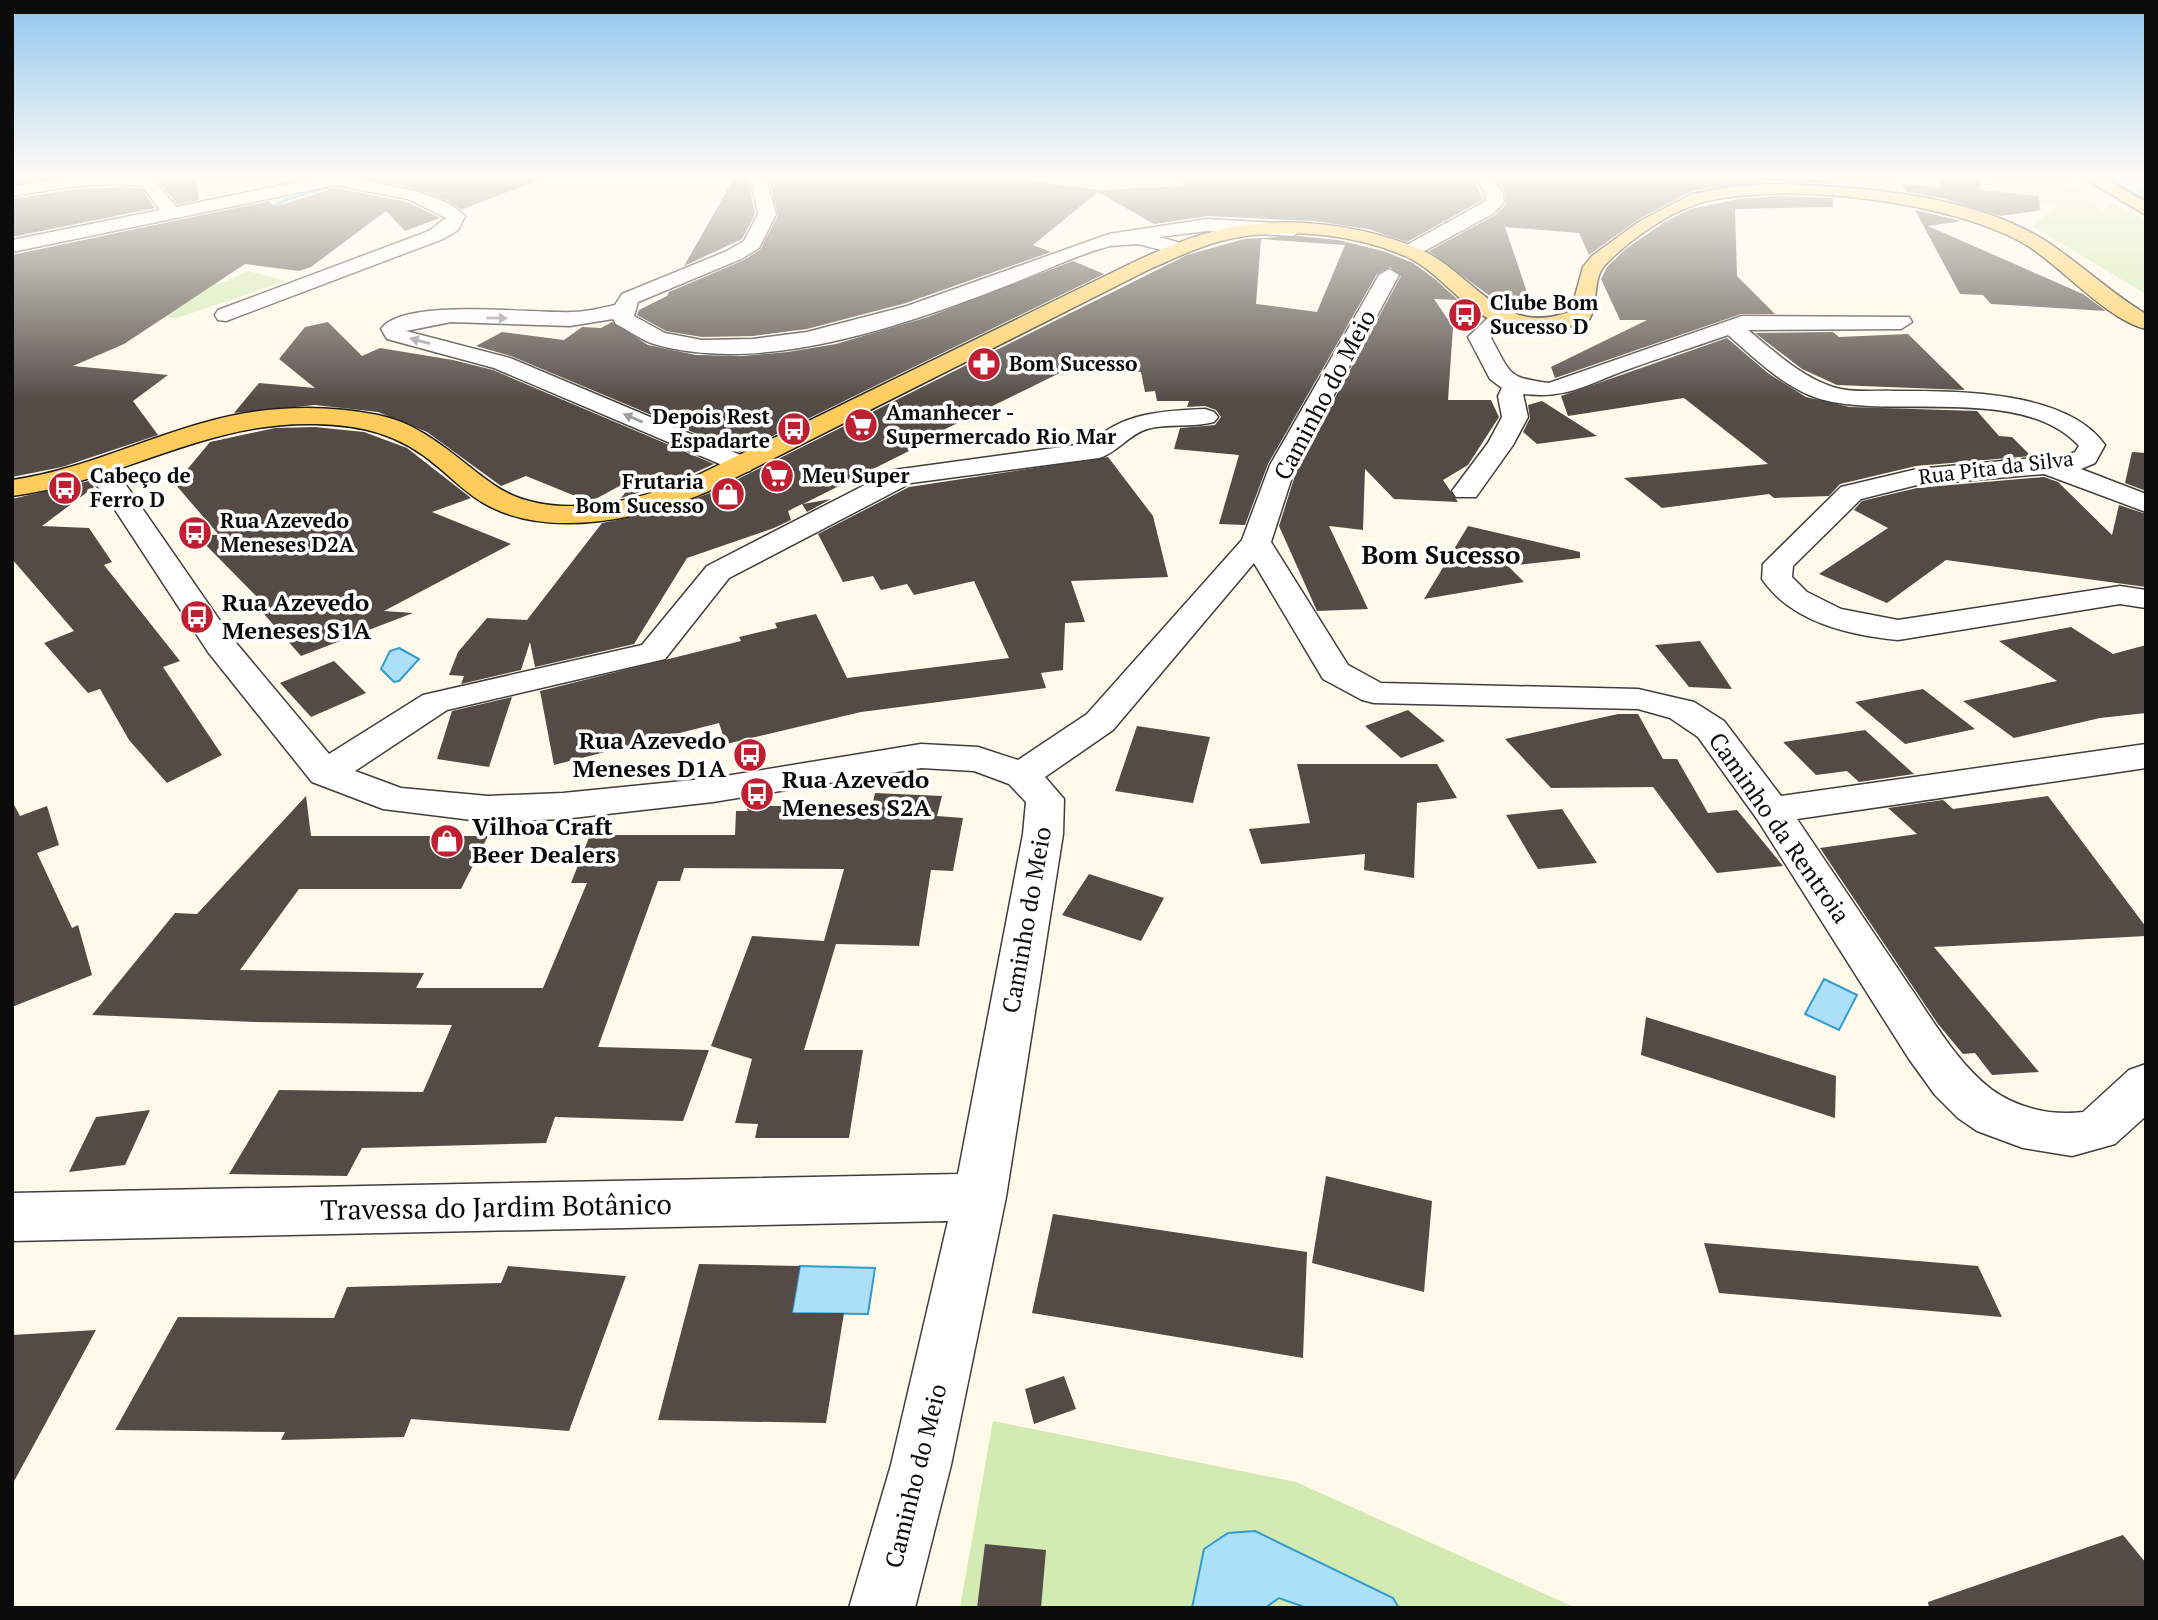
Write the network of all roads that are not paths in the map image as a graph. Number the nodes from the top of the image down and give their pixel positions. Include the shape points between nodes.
1 (395, 251) edge
2 (741, 251) edge
3 (1081, 251) edge
4 (1178, 251) edge
5 (1410, 251) edge
6 (1614, 251) edge
7 (2044, 251) edge
8 (1390, 275) dead end
9 (623, 310) junction
10 (226, 315) dead end
11 (1502, 318) junction
12 (1901, 322) dead end
13 (2146, 323) edge
14 (1731, 327) junction
15 (1515, 386) junction
16 (1205, 417) dead end
17 (741, 465) junction
18 (2049, 466) junction
19 (95, 469) junction
20 (12, 488) edge
21 (1466, 491) dead end
22 (2146, 504) edge
23 (1256, 542) junction
24 (2146, 599) edge
25 (2146, 756) edge
26 (325, 773) junction
27 (1022, 775) junction
28 (1771, 810) junction
29 (2146, 1084) edge
30 (980, 1197) junction
31 (12, 1217) edge
32 (882, 1608) edge

1 - 10 street
2 - 9 street via 629,298
3 - 9 street via 918,313 788,342 713,347 676,342 638,332 624,319
4 - 17 main road
5 - 11 main road via 1426,258 1480,307
6 - 11 main road via 1590,271 1581,315 1546,324
7 - 13 main road
8 - 23 street, Caminho do Meio via 1283,465
17 -> 9 street via 502,363 406,338 392,329 405,321 432,317 570,319
11 - 15 street via 1479,337 1493,367
12 - 14 street via 1742,323
14 - 15 street via 1567,387 1538,390
14 - 18 street, Rua Pita da Silva via 1801,383 1820,392 1842,397 2007,404 2057,418 2089,439 2092,446 2086,457
15 - 21 street via 1510,396 1515,417
16 - 26 street via 1145,420 1114,433 1100,450 904,476 718,572 653,652 435,702
17 - 19 main road via 675,495 639,504 587,512 534,512 498,500 406,433 342,416 283,416 182,435
18 - 22 street
18 - 24 street, Rua Pita da Silva via 1917,477 1851,493 1778,564 1777,579 1796,599 1830,616 1898,630 2120,596
19 - 20 main road
19 - 26 street via 116,491 220,645
23 - 27 street, Caminho do Meio via 1100,722
23 - 28 street, Caminho da Rentroia via 1335,672 1374,693 1664,703 1711,729
25 - 28 street
26 - 27 street via 396,800 488,809 713,790 921,756 978,759
27 - 30 street, Caminho do Meio via 1045,799 1043,834
28 - 29 street, Caminho da Rentroia via 1925,1046 1952,1082 1984,1110 2030,1129 2064,1135 2097,1130
30 - 31 street, Travessa do Jardim Botânico
30 - 32 street, Caminho do Meio via 930,1426

